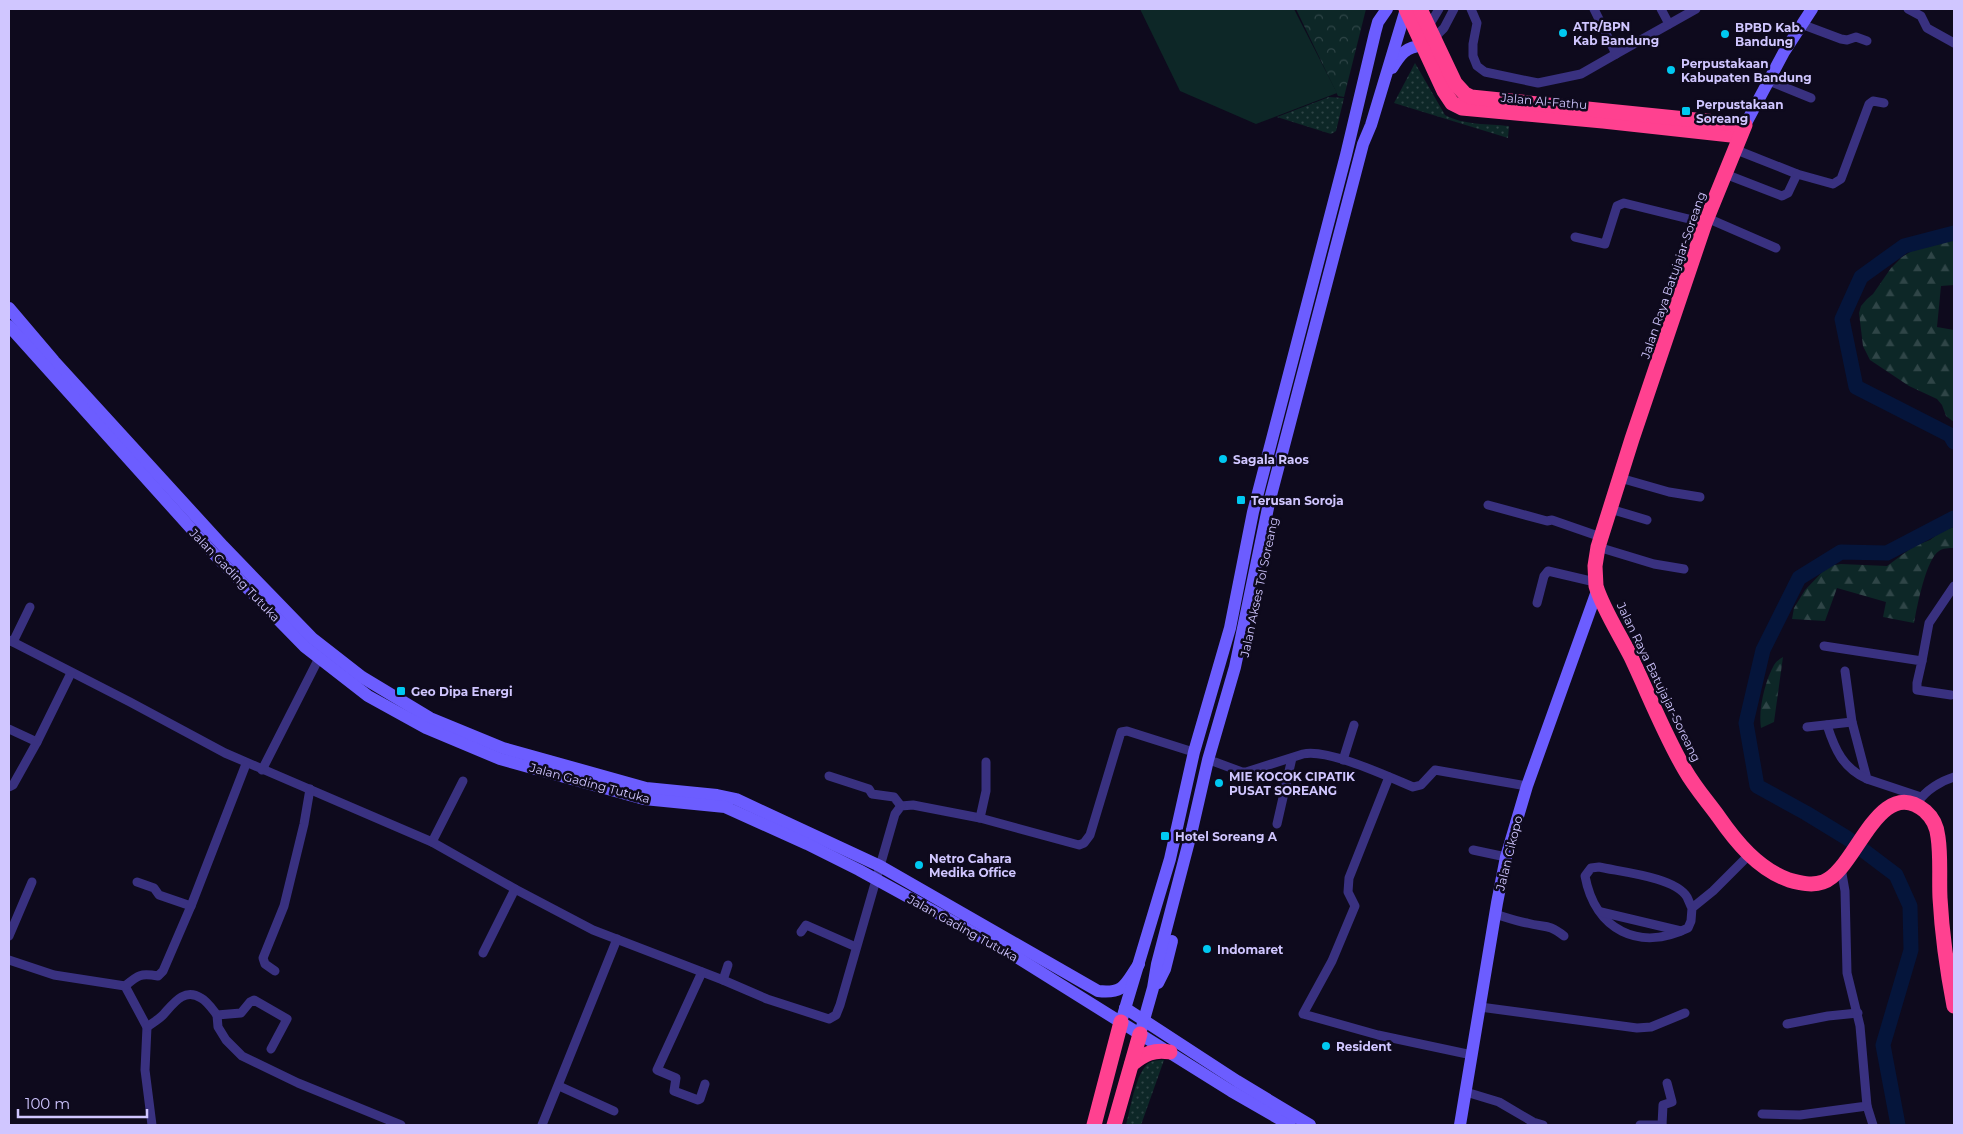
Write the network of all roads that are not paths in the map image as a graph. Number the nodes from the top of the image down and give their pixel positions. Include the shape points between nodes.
1 (1387, 9) edge
2 (1410, 9) edge
3 (1439, 9) edge
4 (1454, 9) edge
5 (1471, 9) edge
6 (1594, 9) edge
7 (1661, 9) edge
8 (1696, 9) edge
9 (1812, 9) edge
10 (1908, 9) edge
11 (1379, 15) edge
12 (1669, 24) junction
13 (1801, 24) junction
14 (1426, 38) junction
15 (1867, 41) dead end
16 (1954, 43) edge
17 (1616, 54) junction
18 (1384, 82) junction
19 (1769, 82) junction
20 (1811, 98) dead end
21 (1884, 103) dead end
22 (1353, 120) junction
23 (1371, 125) junction
24 (1740, 137) junction
25 (1725, 174) junction
26 (1797, 174) junction
27 (1706, 221) junction
28 (1575, 237) dead end
29 (1776, 248) dead end
30 (9, 308) edge
31 (9, 326) edge
32 (1284, 418) junction
33 (1620, 478) junction
34 (160, 486) junction
35 (1700, 497) dead end
36 (1488, 505) dead end
37 (1610, 509) junction
38 (1647, 520) dead end
39 (1600, 542) junction
40 (1684, 569) dead end
41 (1596, 586) junction
42 (1954, 586) edge
43 (1537, 603) dead end
44 (30, 607) dead end
45 (1228, 617) junction
46 (11, 641) edge
47 (1824, 646) dead end
48 (319, 658) junction
49 (1922, 661) junction
50 (1238, 667) junction
51 (1845, 671) dead end
52 (71, 672) junction
53 (1951, 695) dead end
54 (1852, 722) junction
55 (1354, 725) dead end
56 (1827, 725) junction
57 (9, 728) edge
58 (1807, 728) dead end
59 (37, 742) junction
60 (1187, 750) junction
61 (1292, 758) junction
62 (1343, 760) junction
63 (986, 762) dead end
64 (1216, 762) junction
65 (246, 764) junction
66 (262, 770) junction
67 (829, 776) dead end
68 (1389, 777) junction
69 (1954, 778) edge
70 (1867, 779) junction
71 (463, 781) dead end
72 (1527, 786) junction
73 (9, 787) edge
74 (310, 789) junction
75 (1918, 801) junction
76 (901, 806) junction
77 (980, 818) junction
78 (1276, 824) dead end
79 (432, 842) junction
80 (1473, 850) dead end
81 (1749, 855) junction
82 (1506, 857) junction
83 (880, 866) junction
84 (1843, 866) junction
85 (875, 880) junction
86 (32, 882) dead end
87 (137, 882) dead end
88 (515, 889) junction
89 (191, 906) junction
90 (1692, 908) junction
91 (1601, 912) junction
92 (1495, 914) junction
93 (1681, 931) junction
94 (801, 932) dead end
95 (9, 936) edge
96 (1564, 936) dead end
97 (617, 939) junction
98 (856, 947) junction
99 (483, 953) dead end
100 (9, 960) edge
101 (1139, 964) junction
102 (728, 965) dead end
103 (274, 971) dead end
104 (702, 972) junction
105 (723, 980) junction
106 (124, 986) junction
107 (1153, 988) junction
108 (1954, 1006) edge
109 (1480, 1007) junction
110 (1685, 1013) dead end
111 (1858, 1013) junction
112 (1123, 1015) junction
113 (217, 1016) junction
114 (1787, 1024) dead end
115 (147, 1027) junction
116 (1142, 1027) junction
117 (272, 1049) dead end
118 (1170, 1052) junction
119 (1472, 1055) junction
120 (1132, 1064) junction
121 (1667, 1083) dead end
122 (705, 1084) dead end
123 (559, 1086) junction
124 (1466, 1092) junction
125 (1867, 1106) junction
126 (614, 1111) dead end
127 (1762, 1114) dead end
128 (152, 1125) edge
129 (402, 1125) edge
130 (542, 1125) edge
131 (1094, 1125) edge
132 (1114, 1125) edge
133 (1290, 1125) edge
134 (1310, 1125) edge
135 (1460, 1125) edge
136 (1543, 1125) edge
137 (1640, 1125) edge
138 (1662, 1125) edge
139 (1873, 1125) edge

1 - 11 main road, Jalan Akses Tol Soreang
2 - 14 highway, Jalan Al-Fathu
2 - 18 main road, Jalan Akses Tol Soreang
3 - 14 street
4 - 14 street via 1444,28
5 - 17 street via 1477,23 1473,56 1477,66 1486,72 1538,83 1581,74
6 - 17 street
7 - 12 street
8 - 12 street
9 - 13 main road
10 - 16 street via 1921,16 1928,28
11 - 22 main road, Jalan Akses Tol Soreang
12 - 17 street
13 - 15 street via 1841,39 1856,37
13 - 19 main road
14 - 18 main road via 1404,51
14 - 24 highway, Jalan Al-Fathu via 1444,92 1452,103 1462,108 1604,116
18 - 23 main road, Jalan Akses Tol Soreang
19 - 20 street
19 - 24 main road
21 - 26 street via 1873,100 1869,104 1838,182 1833,184
22 - 32 main road, Jalan Akses Tol Soreang
22 - 45 main road, Jalan Akses Tol Soreang via 1344,134 1307,270 1246,513
23 - 32 main road, Jalan Akses Tol Soreang via 1362,144
23 - 50 main road, Jalan Akses Tol Soreang via 1371,144 1277,502
24 - 25 highway, Jalan Raya Batujajar-Soreang
24 - 26 street
25 - 26 street via 1782,196 1788,193
25 - 27 highway, Jalan Raya Batujajar-Soreang
27 - 28 street via 1624,203 1617,206 1605,244
27 - 29 street
27 - 33 highway, Jalan Raya Batujajar-Soreang
30 - 34 main road, Jalan Gading Tutuka
31 - 34 main road, Jalan Gading Tutuka
32 - 45 main road, Jalan Akses Tol Soreang via 1253,512
32 - 50 main road, Jalan Akses Tol Soreang
33 - 35 street
33 - 37 highway, Jalan Raya Batujajar-Soreang
34 - 48 main road, Jalan Gading Tutuka via 221,561
34 - 83 main road, Jalan Gading Tutuka via 312,638 370,682 430,718 503,748 635,785 736,798
36 - 39 street via 1552,520
37 - 38 street
37 - 39 highway, Jalan Raya Batujajar-Soreang
39 - 40 street via 1654,564
39 - 41 highway, Jalan Raya Batujajar-Soreang via 1595,566
41 - 43 street via 1548,571
41 - 72 main road, Jalan Cikopo
41 - 81 highway, Jalan Raya Batujajar-Soreang via 1670,744 1686,771
42 - 49 street via 1928,623
44 - 46 street
45 - 60 main road, Jalan Akses Tol Soreang
45 - 101 main road, Jalan Akses Tol Soreang via 1222,659 1194,752 1173,845
46 - 52 street
47 - 49 street
48 - 66 street
48 - 85 main road, Jalan Gading Tutuka via 384,705 426,728 500,759 644,799 725,807 807,844
49 - 53 street via 1917,690
50 - 64 main road, Jalan Akses Tol Soreang
50 - 107 main road, Jalan Akses Tol Soreang via 1208,760
51 - 54 street
52 - 59 street
52 - 65 street
54 - 56 street
54 - 70 street
55 - 62 street
56 - 58 street
56 - 70 street via 1842,760 1848,768
57 - 59 street
59 - 73 street
60 - 77 street via 1126,730 1121,732 1090,835 1079,845
60 - 101 main road, Jalan Akses Tol Soreang via 1168,838 1137,944
61 - 62 street via 1313,753
61 - 64 street via 1246,772
61 - 78 street
62 - 68 street
63 - 77 street via 986,792
64 - 107 main road, Jalan Akses Tol Soreang via 1164,969 1160,981
65 - 66 street
65 - 89 street
66 - 74 street
67 - 76 street via 869,789 872,794 894,797
68 - 72 street via 1418,787 1431,773 1440,770
68 - 119 street via 1348,878 1348,892 1354,908 1332,961 1303,1014 1378,1036
69 - 75 street via 1941,782
70 - 75 street
71 - 79 street
72 - 82 main road, Jalan Cikopo
74 - 79 street
74 - 103 street via 284,906 263,958
75 - 84 highway, Jalan Raya Batujajar-Soreang via 1897,804 1881,813
75 - 108 highway via 1934,822 1939,840 1942,931
76 - 77 street via 914,805
76 - 83 street via 895,814
79 - 88 street
80 - 82 street
81 - 84 highway, Jalan Raya Batujajar-Soreang via 1776,874 1804,883 1829,879
81 - 90 street
82 - 92 main road, Jalan Cikopo
83 - 85 street
83 - 101 main road, Jalan Gading Tutuka via 1098,991 1114,992 1124,987
84 - 111 street via 1847,974
85 - 98 street
85 - 112 main road, Jalan Gading Tutuka
86 - 95 street
87 - 89 street via 154,888 159,895
88 - 97 street via 592,930
88 - 99 street
89 - 106 street via 160,974 136,976
90 - 91 street via 1686,896 1671,885 1650,877 1591,868 1586,876 1588,889
90 - 93 street via 1688,928
91 - 93 street
91 - 93 street via 1622,933 1654,938
92 - 96 street via 1529,924 1548,925
92 - 109 main road, Jalan Cikopo
94 - 98 street via 806,925
97 - 104 street
97 - 123 street
98 - 105 street via 838,1012 831,1019 812,1015
100 - 106 street via 54,975
101 - 112 main road, Jalan Akses Tol Soreang
102 - 105 street
104 - 105 street
104 - 122 street via 657,1067 659,1072 676,1078 674,1091 698,1100
106 - 115 street
107 - 116 main road, Jalan Akses Tol Soreang
109 - 110 street via 1644,1028
109 - 119 main road, Jalan Cikopo
111 - 114 street
111 - 125 street
112 - 116 main road, Jalan Gading Tutuka
112 - 131 highway
113 - 115 street via 202,998 188,995 177,999
113 - 117 street via 241,1013 254,1000 285,1016 287,1021
113 - 129 street via 218,1027 226,1040 242,1056 298,1083
115 - 128 street via 145,1070
116 - 118 main road, Jalan Gading Tutuka
116 - 120 highway
116 - 134 main road, Jalan Gading Tutuka
118 - 120 highway via 1148,1053
118 - 133 main road, Jalan Gading Tutuka
119 - 124 main road, Jalan Cikopo
120 - 132 highway
121 - 138 street via 1672,1102 1663,1104
123 - 126 street
123 - 130 street
124 - 135 main road, Jalan Cikopo
124 - 136 street via 1500,1102
125 - 127 street via 1800,1115
125 - 139 street
137 - 138 street

